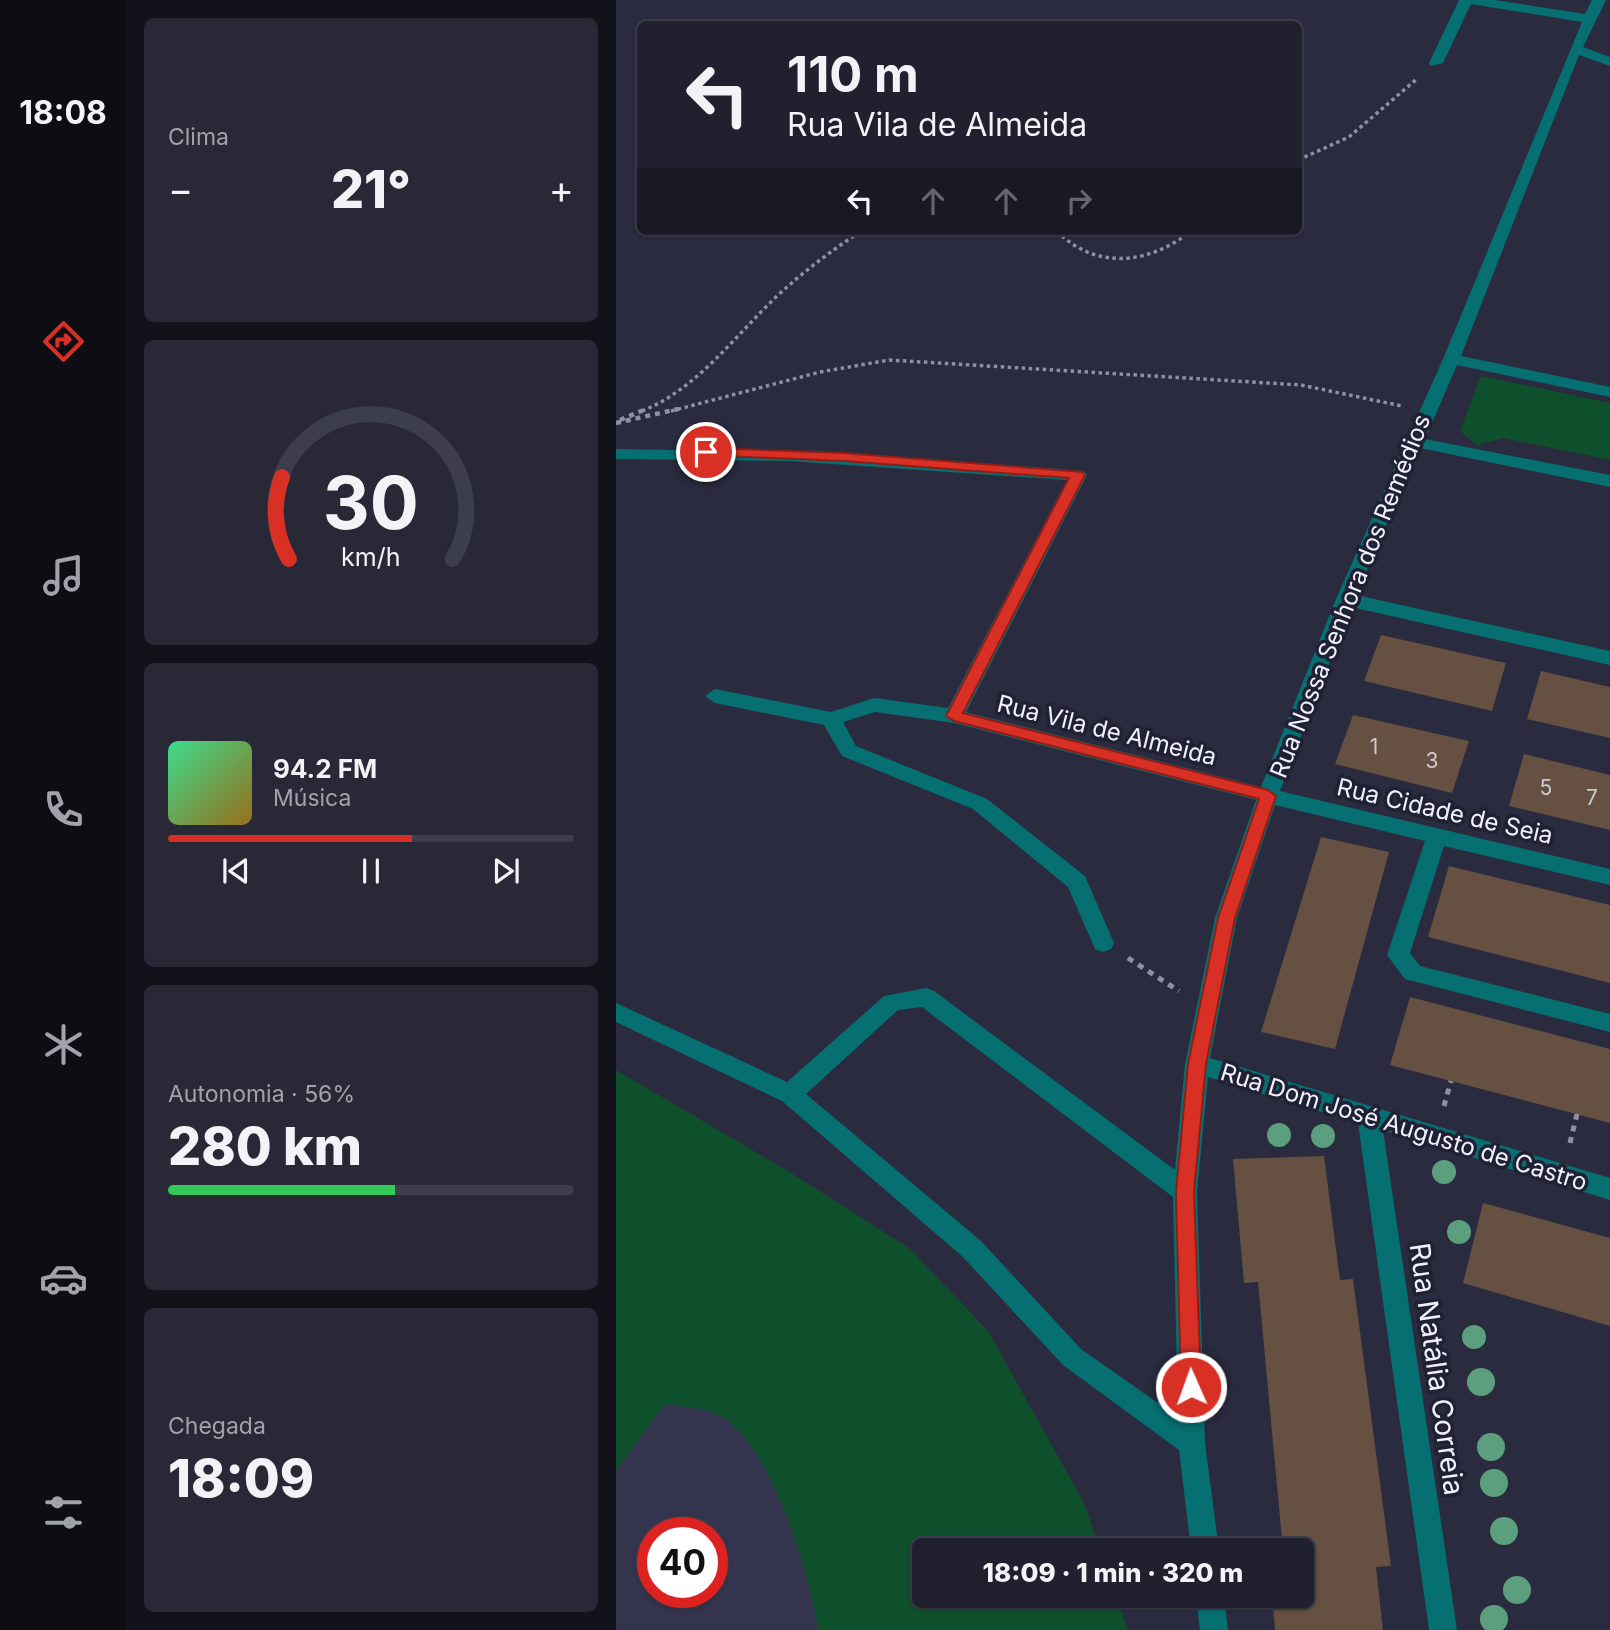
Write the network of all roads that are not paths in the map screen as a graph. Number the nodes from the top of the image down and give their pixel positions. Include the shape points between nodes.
1 (1468, 0) edge
2 (1599, 11) edge
3 (1575, 49) junction
4 (1610, 62) edge
5 (1436, 63) road end
6 (1451, 359) junction
7 (1610, 392) edge
8 (1415, 442) junction
9 (616, 454) edge
10 (1610, 481) edge
11 (1345, 599) junction
12 (1610, 658) edge
13 (715, 696) dead end
14 (954, 716) junction
15 (831, 719) junction
16 (1268, 796) junction
17 (1437, 836) junction
18 (1610, 877) edge
19 (1103, 943) road end
20 (616, 1012) edge
21 (1610, 1023) edge
22 (1197, 1064) junction
23 (790, 1094) junction
24 (1369, 1118) junction
25 (1610, 1189) edge
26 (1185, 1192) junction
27 (1192, 1443) junction
28 (1204, 1538) edge
29 (1211, 1608) edge
30 (1214, 1630) edge
31 (1443, 1630) edge

1 - 2 street
1 - 5 street
2 - 3 street, Rua Nossa Senhora dos Remédios
3 - 4 street
3 - 6 street, Rua Nossa Senhora dos Remédios
6 - 7 street
6 - 8 street, Rua Nossa Senhora dos Remédios
8 - 10 street
8 - 11 street, Rua Nossa Senhora dos Remédios
9 - 14 street, Rua Vila de Almeida via 844,457 1078,475
11 - 12 street
11 - 16 street, Rua Nossa Senhora dos Remédios
13 - 15 street
14 - 15 street via 874,705
14 - 16 street, Rua Vila de Almeida
15 - 19 street via 849,751 980,804 1077,881
16 - 17 street, Rua Cidade de Seia
16 - 22 street, Rua Nossa Senhora dos Remédios via 1226,918
17 - 18 street, Rua Cidade de Seia
17 - 21 street via 1398,955 1413,973
20 - 23 street
22 - 24 street, Rua Dom José Augusto de Castro
22 - 26 street, Rua Nossa Senhora dos Remédios
23 - 26 street via 892,1002 926,997
23 - 27 street via 972,1249 1072,1357
24 - 25 street, Rua Dom José Augusto de Castro
24 - 31 street, Rua Natália Correia
26 - 27 street, Rua Nossa Senhora dos Remédios
27 - 28 street, Rua Nossa Senhora dos Remédios
29 - 30 street

